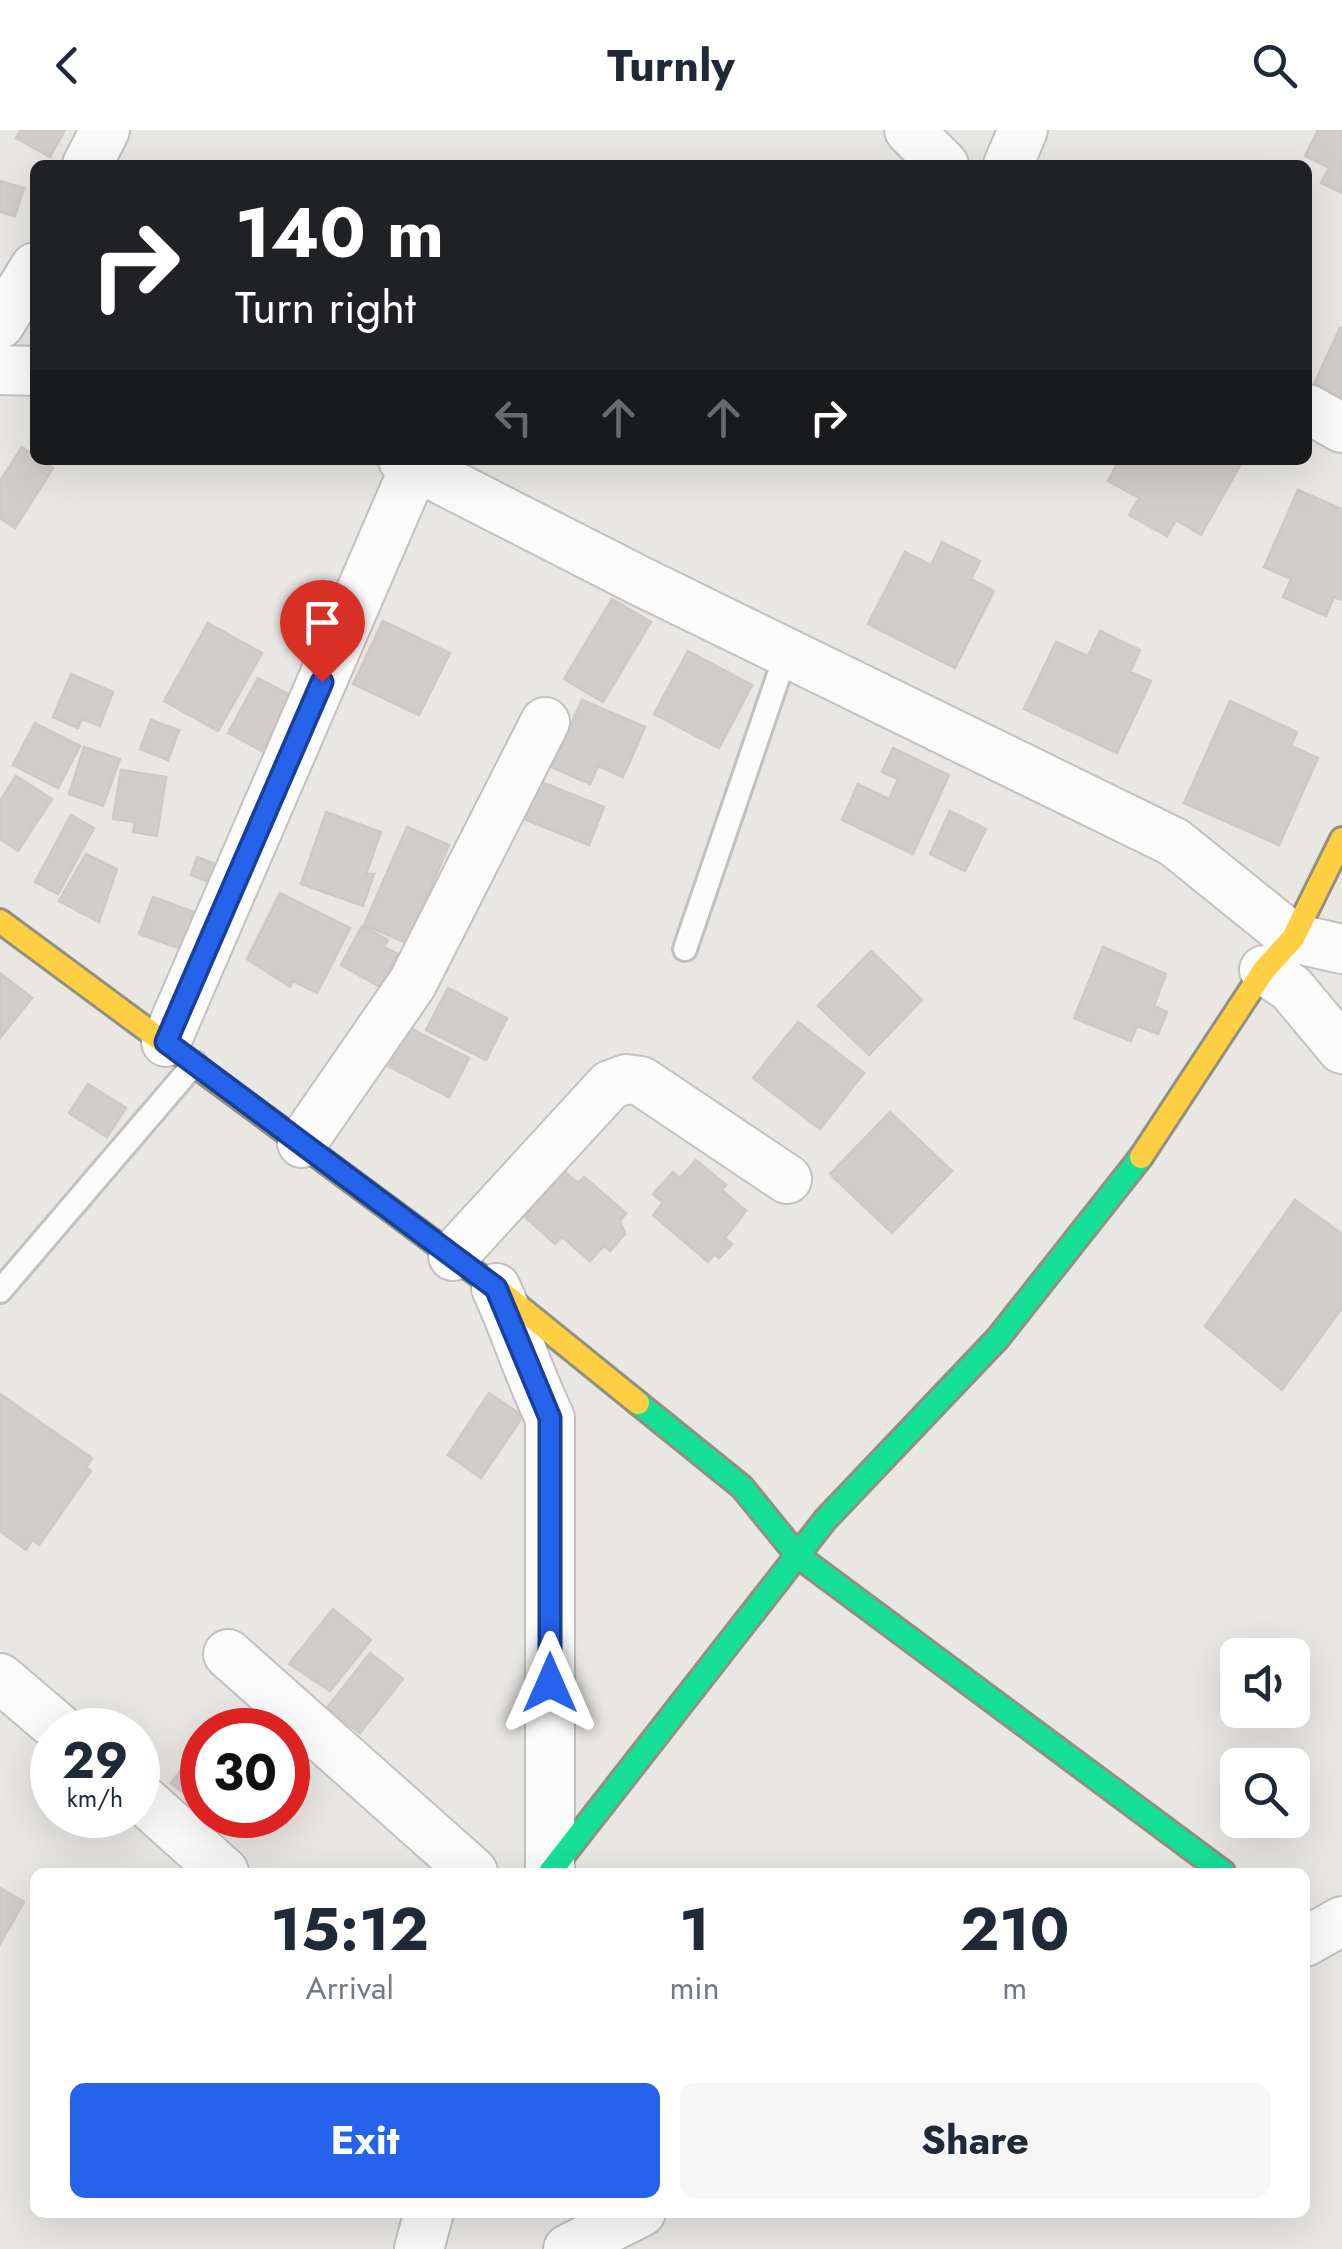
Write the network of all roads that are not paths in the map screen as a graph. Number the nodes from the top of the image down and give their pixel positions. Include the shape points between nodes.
1 (105, 130) edge
2 (909, 130) edge
3 (90, 160) edge
4 (939, 160) edge
5 (30, 277) edge
6 (0, 324) edge
7 (0, 370) edge
8 (30, 371) edge
9 (1312, 411) edge
10 (1342, 428) edge
11 (408, 465) edge
12 (413, 465) edge
13 (786, 654) junction
14 (545, 722) dead end
15 (1342, 839) edge
16 (0, 920) edge
17 (685, 949) dead end
18 (1342, 950) edge
19 (1278, 954) junction
20 (1342, 1049) edge
21 (181, 1053) junction
22 (302, 1143) junction
23 (787, 1179) dead end
24 (452, 1256) junction
25 (496, 1288) junction
26 (0, 1291) edge
27 (798, 1556) junction
28 (228, 1654) dead end
29 (0, 1678) edge
30 (35, 1708) edge
31 (160, 1815) edge
32 (220, 1868) edge
33 (469, 1868) edge
34 (550, 1868) edge
35 (553, 1868) edge
36 (1218, 1868) edge
37 (427, 2218) edge
38 (628, 2218) edge
39 (419, 2249) edge
40 (568, 2249) edge

1 - 3 street
2 - 4 street
5 - 6 street
7 - 8 street
9 - 10 street
11 - 21 street
12 - 13 street
13 - 17 lane
13 - 19 street via 1174,842
14 - 22 street via 412,984
15 - 19 street
16 - 21 street
18 - 19 street
19 - 20 street via 1291,988
19 - 27 street via 1152,1142 998,1338
21 - 22 street
21 - 26 lane
22 - 24 street
23 - 24 street via 641,1082 626,1079 610,1085
24 - 25 street
25 - 27 street via 742,1487
25 - 34 street via 550,1418
27 - 35 street
27 - 36 street
28 - 33 street
29 - 30 street
31 - 32 street
37 - 39 street
38 - 40 street

